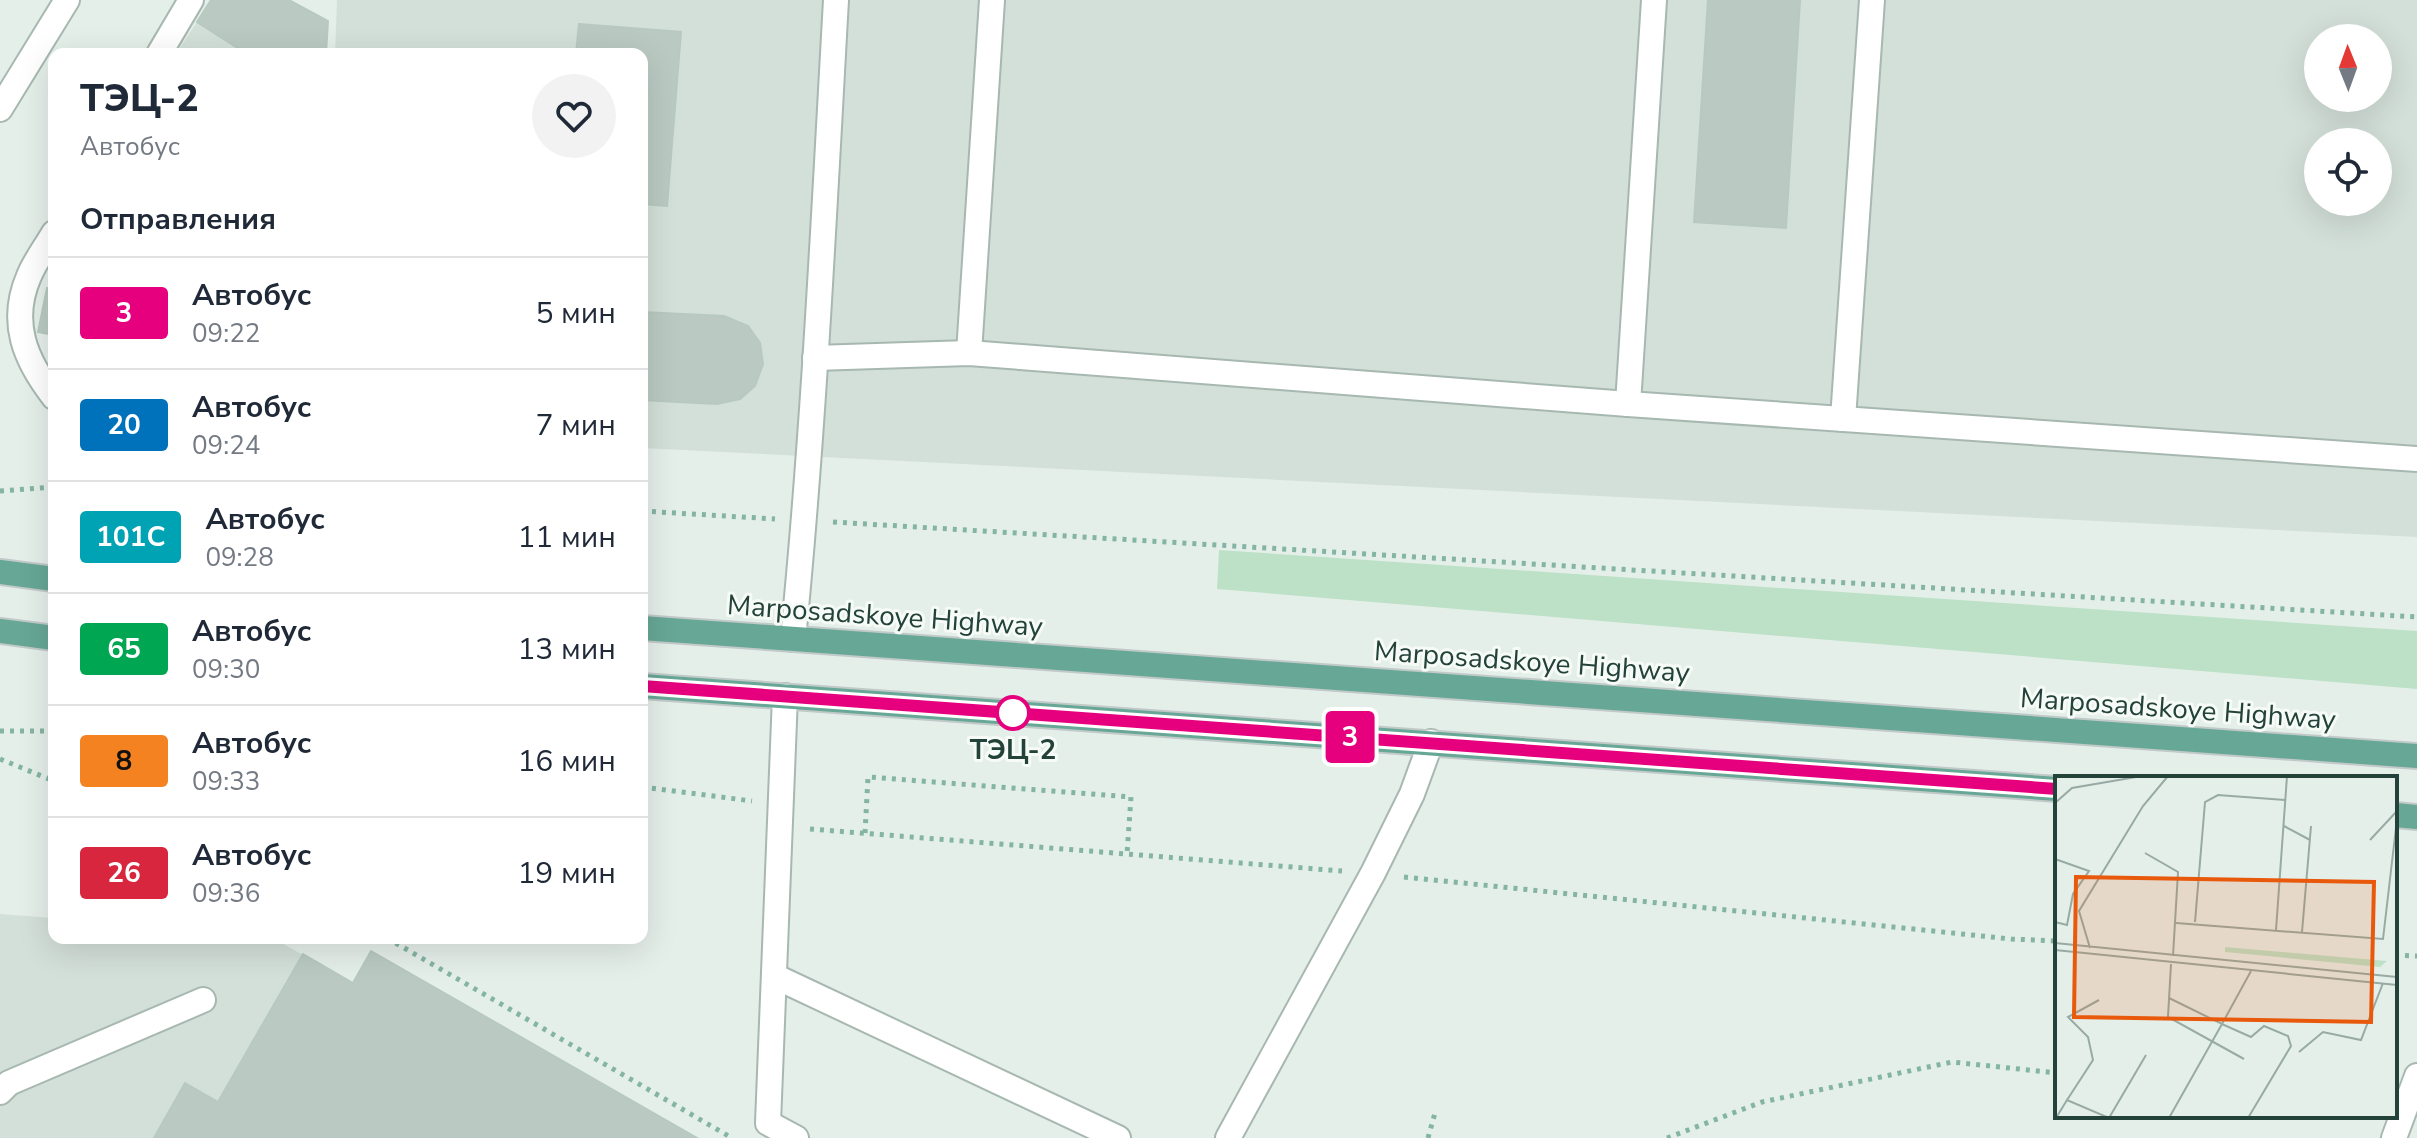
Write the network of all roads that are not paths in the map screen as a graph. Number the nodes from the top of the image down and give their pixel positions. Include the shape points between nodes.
1 (67, 0) edge
2 (191, 0) edge
3 (836, 0) edge
4 (992, 0) edge
5 (1654, 0) edge
6 (1872, 0) edge
7 (163, 48) edge
8 (0, 109) edge
9 (48, 243) edge
10 (969, 353) junction
11 (815, 358) junction
12 (48, 389) edge
13 (1628, 404) junction
14 (1843, 419) junction
15 (2417, 459) edge
16 (0, 572) edge
17 (48, 578) edge
18 (648, 628) edge
19 (0, 631) edge
20 (48, 637) edge
21 (793, 639) junction
22 (648, 686) edge
23 (785, 696) junction
24 (1431, 742) junction
25 (2417, 756) edge
26 (2055, 789) edge
27 (2397, 815) edge
28 (2417, 817) edge
29 (774, 976) junction
30 (203, 1000) dead end
31 (2417, 1076) edge
32 (0, 1092) edge
33 (796, 1138) edge
34 (1118, 1138) edge
35 (1228, 1138) edge
36 (2394, 1138) edge

1 - 8 lane
2 - 7 lane
3 - 11 lane
4 - 10 lane
5 - 13 lane
6 - 14 lane
9 - 12 lane via 28,276 20,309 22,341
10 - 11 lane
10 - 13 lane
11 - 21 lane
13 - 14 lane
14 - 15 lane
16 - 17 main road
18 - 21 main road, Marposadskoye Highway
19 - 20 main road
21 - 25 main road, Marposadskoye Highway
22 - 23 main road
23 - 24 main road
23 - 29 lane
24 - 26 main road
24 - 35 lane via 1373,873
27 - 28 main road
29 - 33 lane via 768,1123
29 - 34 lane
30 - 32 lane via 9,1083
31 - 36 lane

